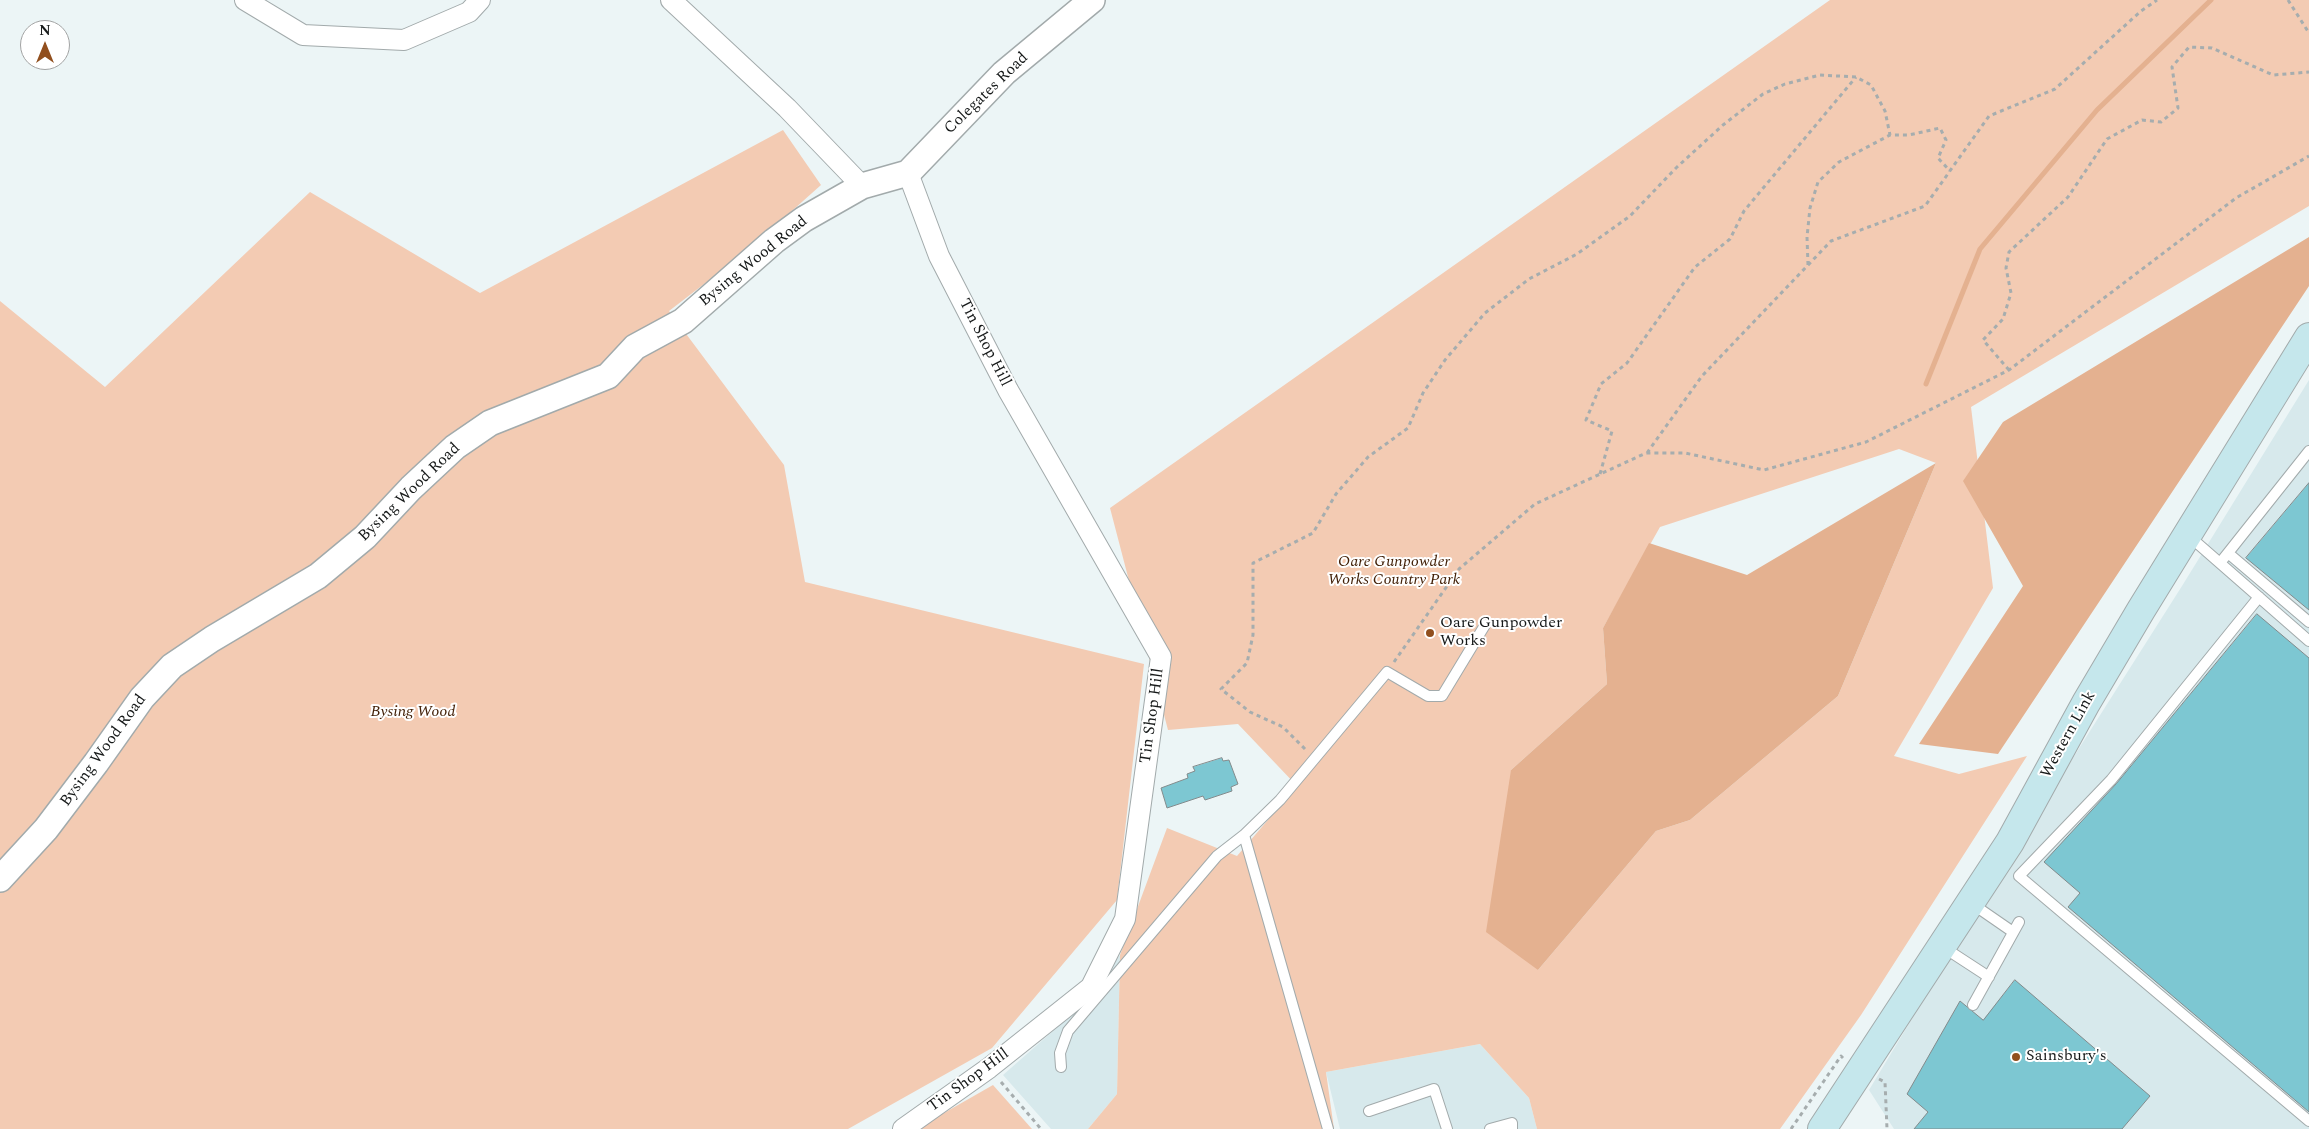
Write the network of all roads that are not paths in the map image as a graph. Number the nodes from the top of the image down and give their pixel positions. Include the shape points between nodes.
1 (245, 0) edge
2 (480, 0) edge
3 (671, 0) edge
4 (1092, 0) edge
5 (908, 173) junction
6 (862, 186) junction
7 (2309, 337) edge
8 (2309, 451) edge
9 (2187, 534) junction
10 (2228, 553) junction
11 (2220, 563) junction
12 (2260, 598) junction
13 (2309, 622) edge
14 (1485, 626) dead end
15 (2309, 641) edge
16 (1244, 835) junction
17 (0, 879) edge
18 (1971, 903) junction
19 (2019, 922) dead end
20 (2013, 932) junction
21 (1943, 947) junction
22 (1989, 977) junction
23 (1973, 1005) dead end
24 (1061, 1067) dead end
25 (1369, 1111) dead end
26 (2309, 1121) edge
27 (1826, 1128) edge
28 (903, 1129) edge
29 (1328, 1129) edge
30 (1447, 1129) edge
31 (1490, 1129) edge
32 (1512, 1129) edge

1 - 2 street via 303,35 404,40 469,12
3 - 6 street via 787,108
4 - 5 street, Colegates Road via 1004,73
5 - 6 street, Bysing Wood Road
5 - 28 street, Tin Shop Hill via 939,256 1008,390 1161,657 1124,919 1090,987 988,1068
6 - 17 street, Bysing Wood Road via 804,219 774,241 683,320 635,347 608,376 490,423 462,442 411,488 366,537 318,576 172,666 142,698 46,828
7 - 9 main road, Western Link
8 - 10 lane
9 - 11 lane
9 - 18 main road, Western Link via 2086,703 2010,842
10 - 11 lane
10 - 13 lane
11 - 12 lane
12 - 15 lane
12 - 26 lane via 2111,780 2019,876
14 - 16 lane via 1442,696 1428,696 1387,672 1280,800
16 - 24 lane via 1217,856 1068,1031 1060,1053
16 - 29 lane
18 - 20 lane
18 - 21 main road, Western Link
19 - 20 lane
20 - 22 lane
21 - 22 lane
21 - 27 main road, Western Link via 1860,1068
22 - 23 lane
25 - 30 lane via 1434,1089
31 - 32 lane via 1512,1123

